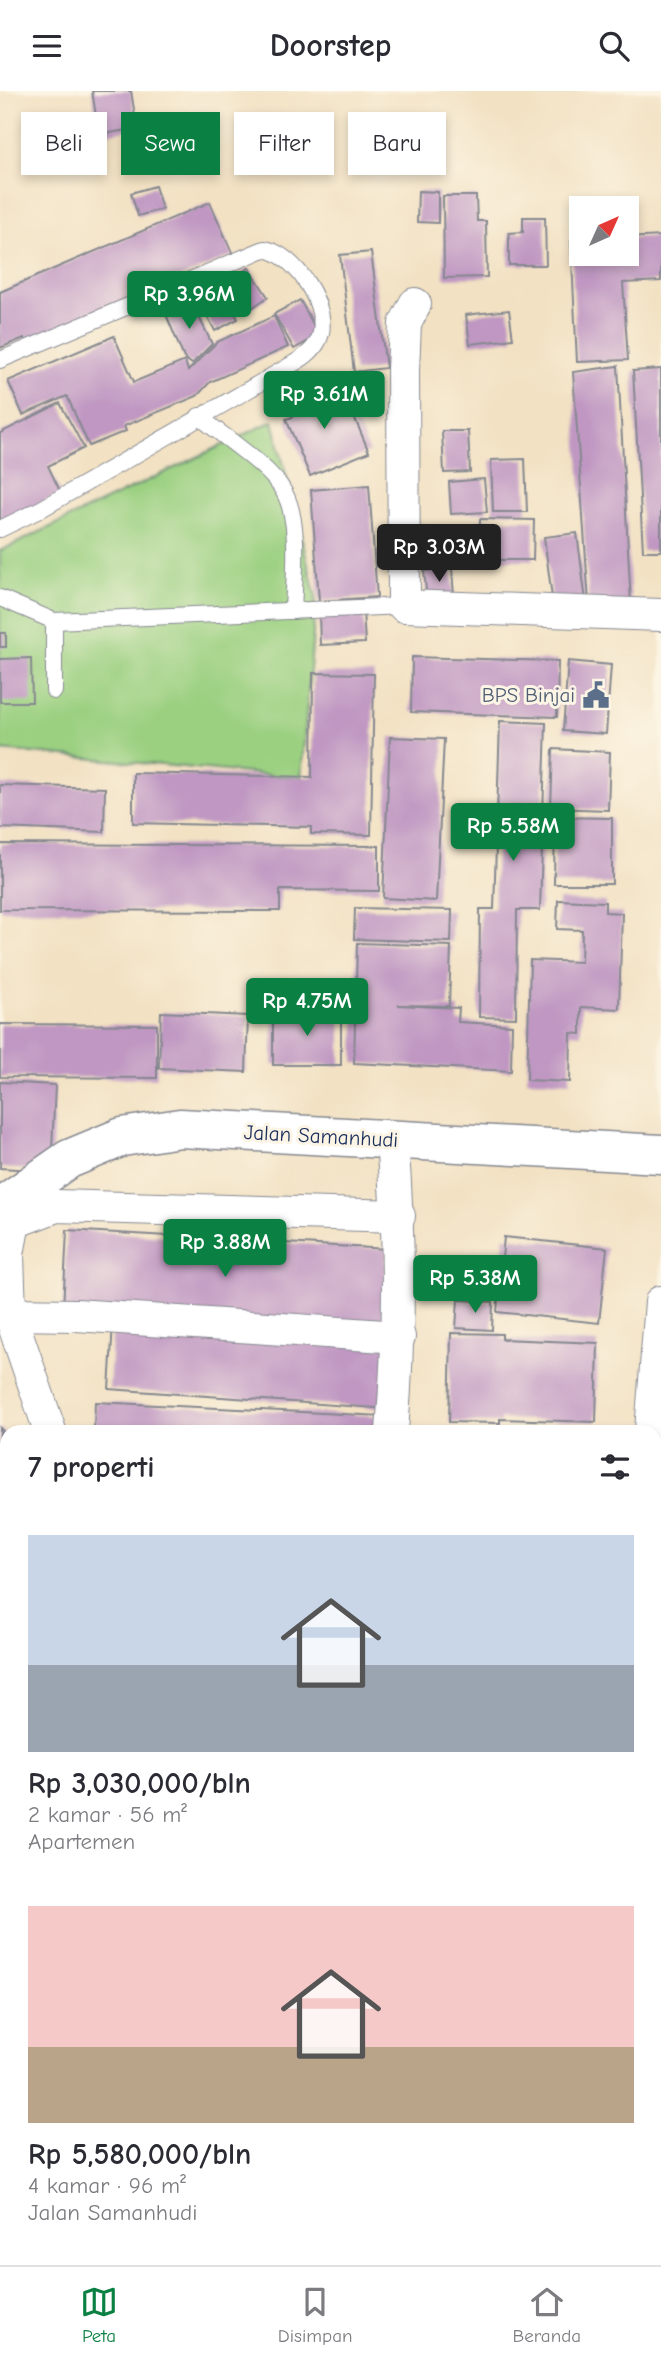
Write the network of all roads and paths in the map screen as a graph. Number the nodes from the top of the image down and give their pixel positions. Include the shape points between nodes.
1 (415, 304) dead end
2 (0, 360) edge
3 (199, 416) junction
4 (0, 529) edge
5 (0, 598) edge
6 (404, 606) junction
7 (293, 611) junction
8 (661, 615) edge
9 (54, 621) junction
10 (54, 691) dead end
11 (392, 1140) junction
12 (661, 1154) edge
13 (69, 1159) junction
14 (0, 1207) edge
15 (88, 1207) junction
16 (399, 1216) junction
17 (661, 1302) edge
18 (5, 1310) edge
19 (399, 1337) junction
20 (48, 1425) edge
21 (392, 1425) edge
22 (651, 1425) edge

1 - 6 street via 405,324 403,370
2 - 3 lane via 264,249 275,251 299,271 312,292 321,323 320,338 304,356
3 - 4 lane
3 - 7 lane via 269,475 288,499 294,540
5 - 9 lane
6 - 7 lane
6 - 8 street
7 - 9 lane
9 - 10 lane
11 - 12 street, Jalan Samanhudi
11 - 13 street, Jalan Samanhudi via 180,1128 122,1137
11 - 16 street
13 - 14 street, Jalan Samanhudi
13 - 15 street
15 - 16 street
15 - 18 street via 56,1206 14,1222
16 - 19 street
17 - 22 street
18 - 19 street
18 - 20 street
19 - 21 street

